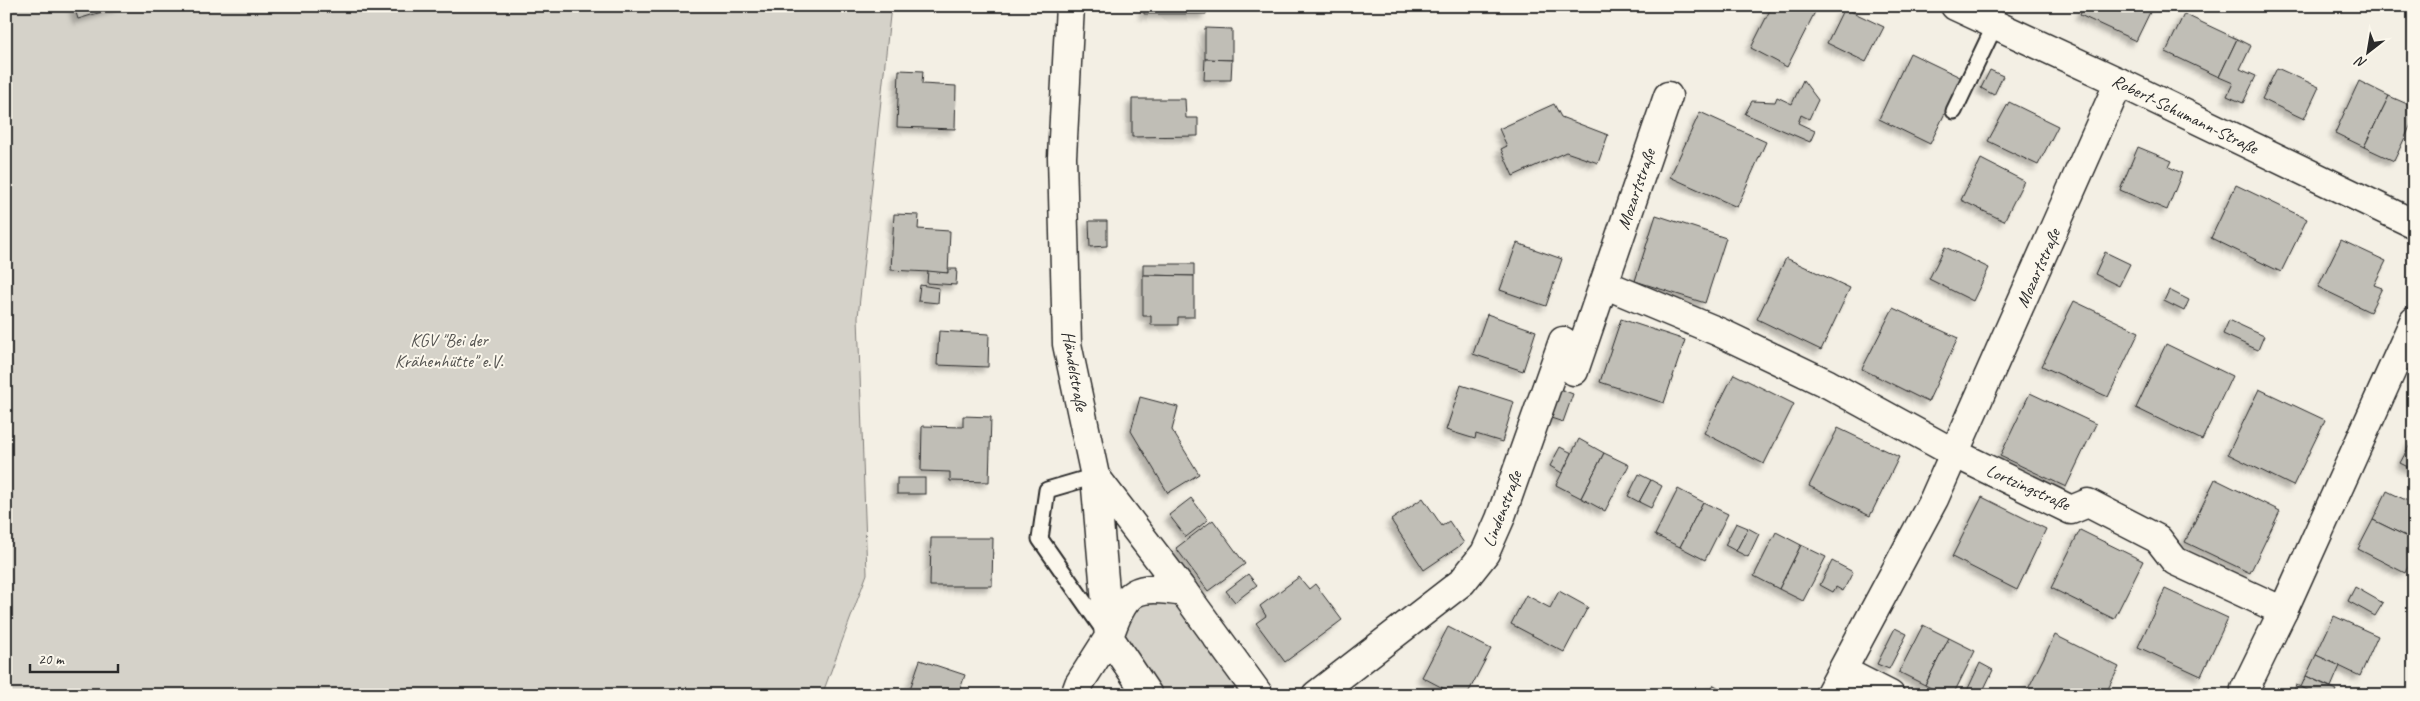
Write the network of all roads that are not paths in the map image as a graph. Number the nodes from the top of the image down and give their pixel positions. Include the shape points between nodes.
1 (1070, 6) edge
2 (1955, 6) edge
3 (1995, 25) junction
4 (2119, 82) junction
5 (1668, 96) dead end
6 (1954, 111) dead end
7 (2414, 224) edge
8 (1604, 284) junction
9 (2414, 321) edge
10 (1563, 341) dead end
11 (1574, 371) dead end
12 (1954, 453) junction
13 (1095, 476) junction
14 (1184, 592) junction
15 (2282, 611) junction
16 (1109, 637) junction
17 (1843, 671) junction
18 (2245, 689) dead end
19 (1071, 691) edge
20 (1148, 695) edge
21 (1259, 695) edge
22 (1316, 695) edge
23 (1829, 695) edge
24 (1890, 695) edge

1 - 13 street, Händelstraße via 1062,157 1067,344
2 - 3 street, Robert-Schumann-Straße
3 - 4 street, Robert-Schumann-Straße
3 - 6 lane
4 - 7 street, Robert-Schumann-Straße
4 - 12 street, Mozartstraße
5 - 8 street, Mozartstraße
8 - 11 street, Mozartstraße
8 - 12 street via 1719,332 1820,380
9 - 15 street
10 - 22 street, Lindenstraße via 1485,553 1462,582
12 - 15 street, Lortzingstraße via 2071,510 2088,503 2158,539 2175,561
12 - 17 street, Mozartstraße via 1934,499
13 - 14 street
13 - 16 street, Händelstraße
13 - 16 lane via 1047,490 1040,539
14 - 16 street via 1154,587 1132,593 1117,611
14 - 21 street
15 - 18 street
16 - 19 street
16 - 20 street
17 - 23 street, Mozartstraße
17 - 24 street

